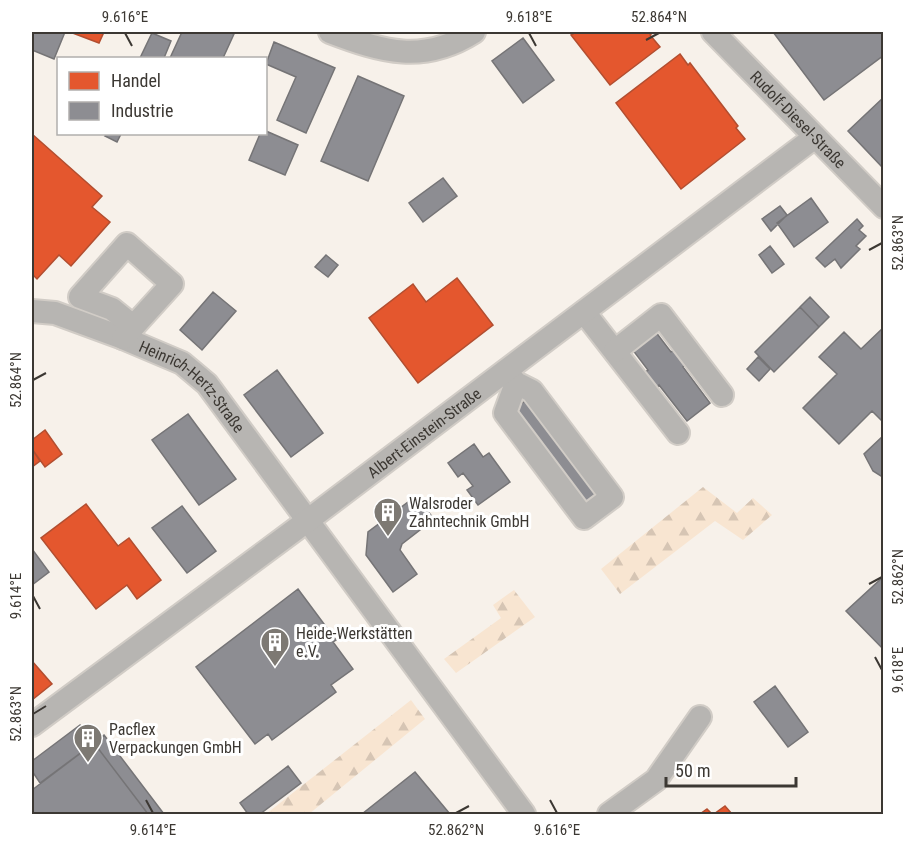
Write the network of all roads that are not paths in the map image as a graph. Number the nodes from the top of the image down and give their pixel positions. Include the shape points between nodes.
1 (330, 32) edge
2 (474, 32) edge
3 (713, 32) edge
4 (815, 137) junction
5 (884, 207) edge
6 (32, 311) edge
7 (584, 312) junction
8 (615, 351) junction
9 (511, 377) junction
10 (722, 395) dead end
11 (678, 433) dead end
12 (307, 521) junction
13 (700, 717) dead end
14 (32, 725) edge
15 (524, 814) edge
16 (609, 814) edge

1 - 2 street via 403,53 427,52
3 - 4 street, Rudolf-Diesel-Straße
4 - 5 street, Rudolf-Diesel-Straße
4 - 7 street, Albert-Einstein-Straße
6 - 12 street, Heinrich-Hertz-Straße via 55,312 128,332 182,363 207,384
7 - 8 street
7 - 9 street, Albert-Einstein-Straße
8 - 10 street via 661,315
8 - 11 street
9 - 9 street via 532,391 612,497 584,518 505,413
9 - 12 street, Albert-Einstein-Straße
12 - 14 street, Albert-Einstein-Straße
12 - 15 street, Heinrich-Hertz-Straße
13 - 16 street via 656,780

